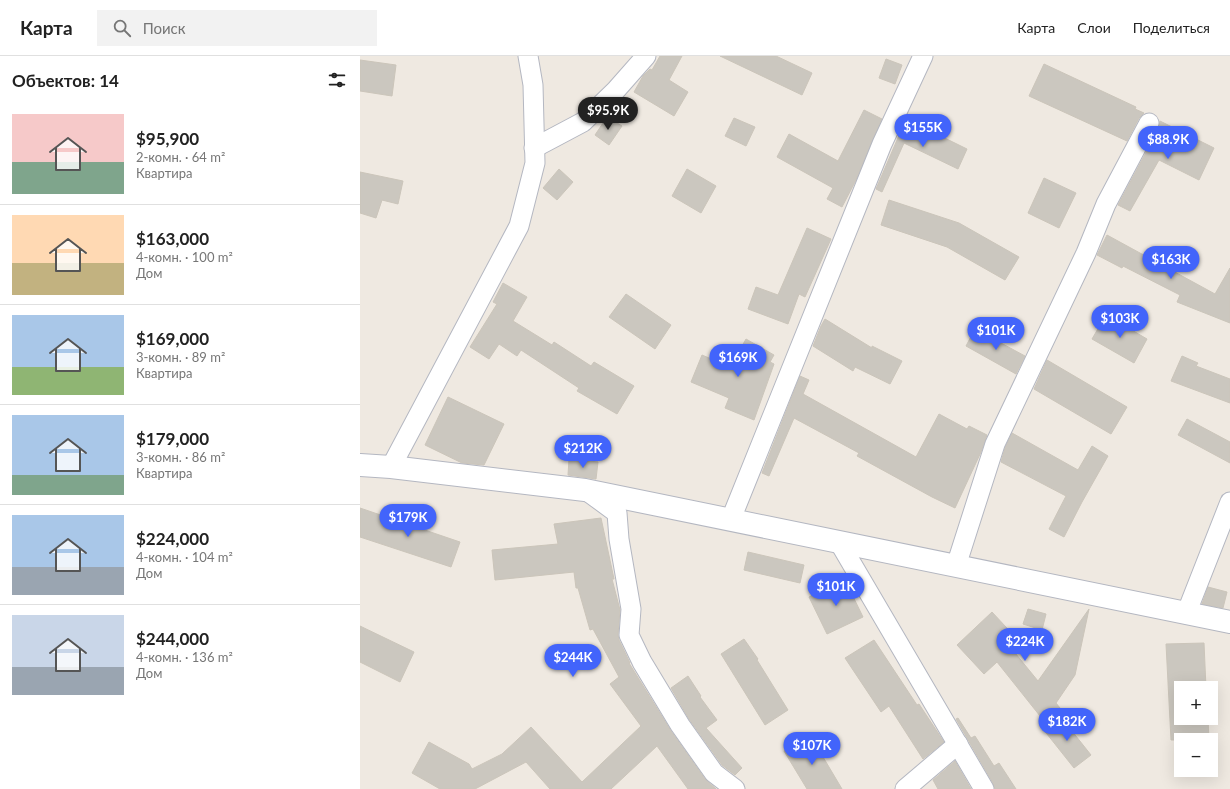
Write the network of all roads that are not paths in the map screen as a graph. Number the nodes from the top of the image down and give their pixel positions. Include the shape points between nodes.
1 (528, 56) edge
2 (646, 56) edge
3 (923, 56) edge
4 (1149, 123) dead end
5 (534, 148) junction
6 (360, 465) edge
7 (391, 467) junction
8 (585, 490) junction
9 (1230, 502) edge
10 (731, 520) junction
11 (839, 542) junction
12 (956, 566) junction
13 (1186, 614) junction
14 (1230, 622) edge
15 (958, 744) junction
16 (735, 789) edge
17 (905, 789) edge
18 (984, 789) edge

1 - 5 street via 533,85
2 - 5 street via 584,122
3 - 10 street via 882,144
4 - 12 street via 1106,204 1086,253 995,444
5 - 7 street via 535,163 519,226
6 - 7 street
7 - 8 street
8 - 10 street
8 - 16 street via 617,513 631,609 629,635 642,662 680,725 714,773
9 - 13 street
10 - 11 street
11 - 12 street
11 - 15 street
12 - 13 street
13 - 14 street
15 - 17 street
15 - 18 street

